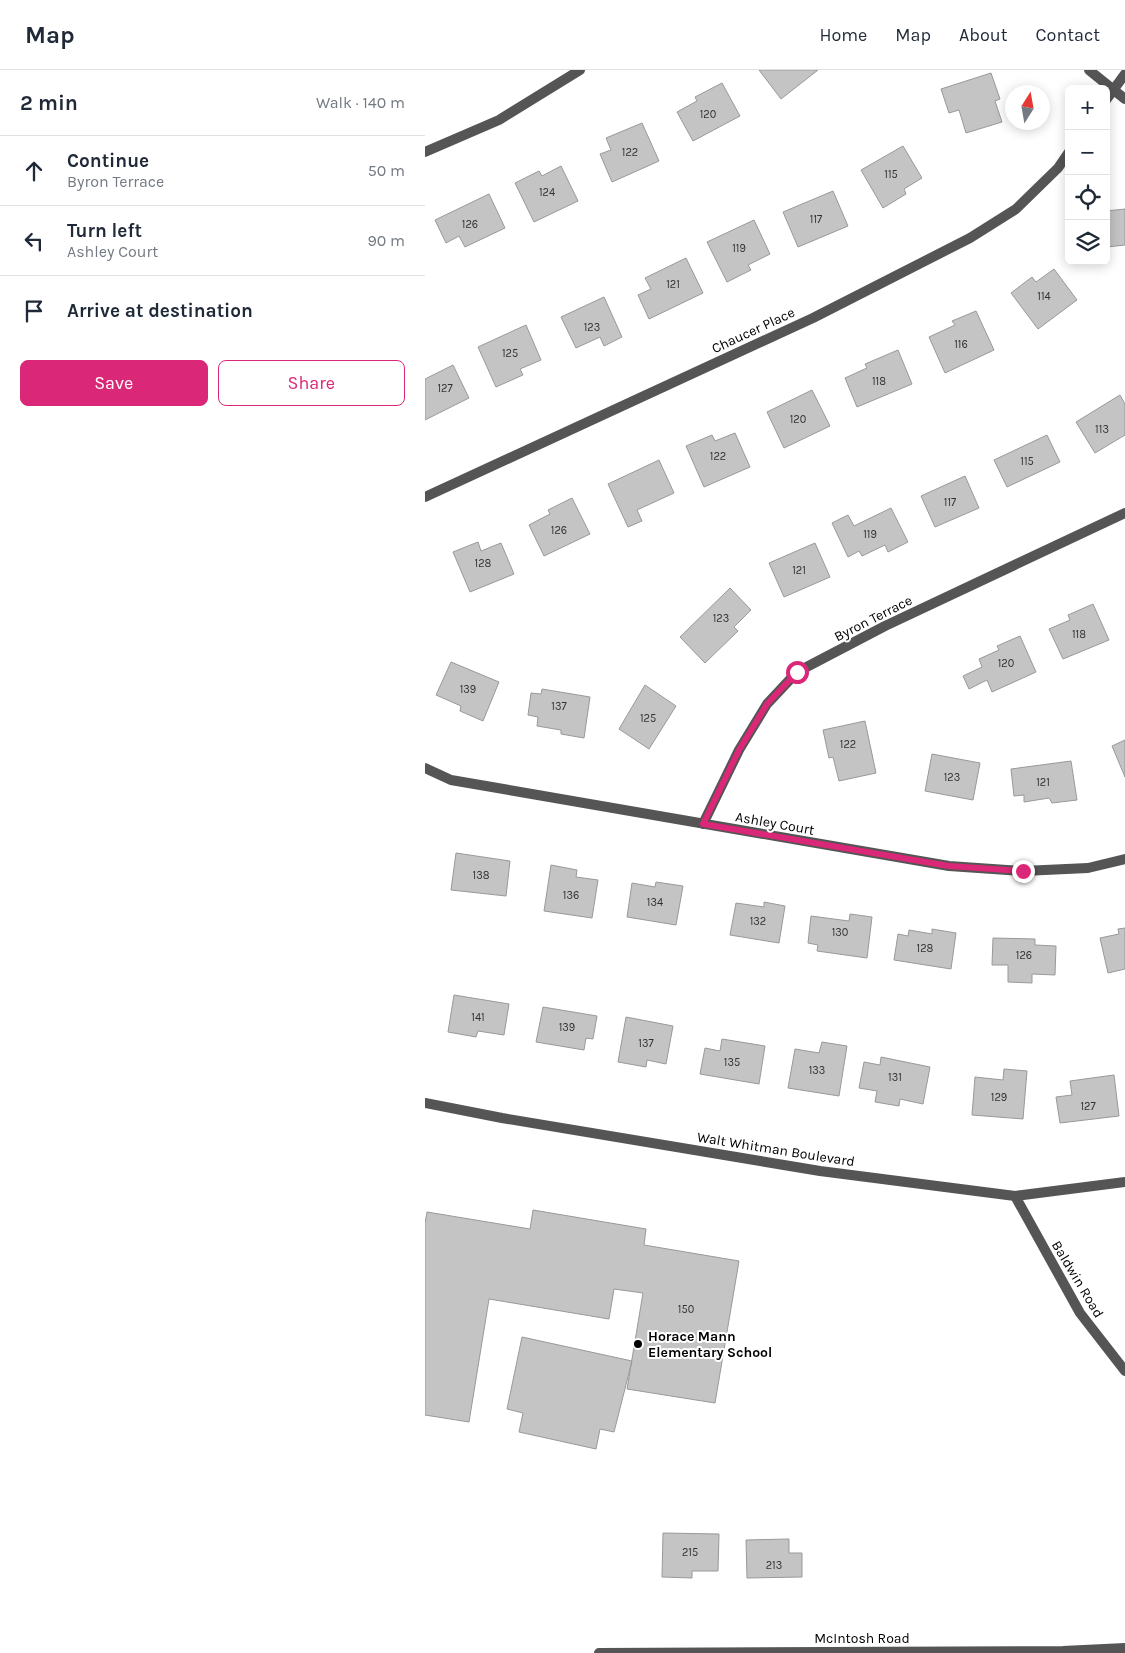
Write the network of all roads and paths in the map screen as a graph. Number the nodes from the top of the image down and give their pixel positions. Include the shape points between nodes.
1 (581, 70) edge
2 (1089, 70) edge
3 (1125, 74) edge
4 (1113, 90) junction
5 (1110, 94) edge
6 (1125, 100) edge
7 (425, 152) edge
8 (1065, 158) edge
9 (425, 497) edge
10 (1125, 513) edge
11 (425, 768) edge
12 (703, 824) junction
13 (1125, 859) edge
14 (425, 1103) edge
15 (1125, 1182) edge
16 (1015, 1196) junction
17 (1125, 1371) edge
18 (1125, 1648) edge
19 (599, 1653) edge

1 - 7 street via 499,120
2 - 4 street
3 - 4 street
4 - 5 street
4 - 6 street
8 - 9 street, Chaucer Place via 1016,208 970,238 813,318
10 - 12 street, Byron Terrace via 885,626 797,672 767,704 739,750
11 - 12 street, Ashley Court via 451,780
12 - 13 street, Ashley Court via 949,866 1023,871 1088,868
14 - 16 street, Walt Whitman Boulevard via 820,1171
15 - 16 street, Walt Whitman Boulevard
16 - 17 street, Baldwin Road via 1080,1313
18 - 19 street, McIntosh Road

